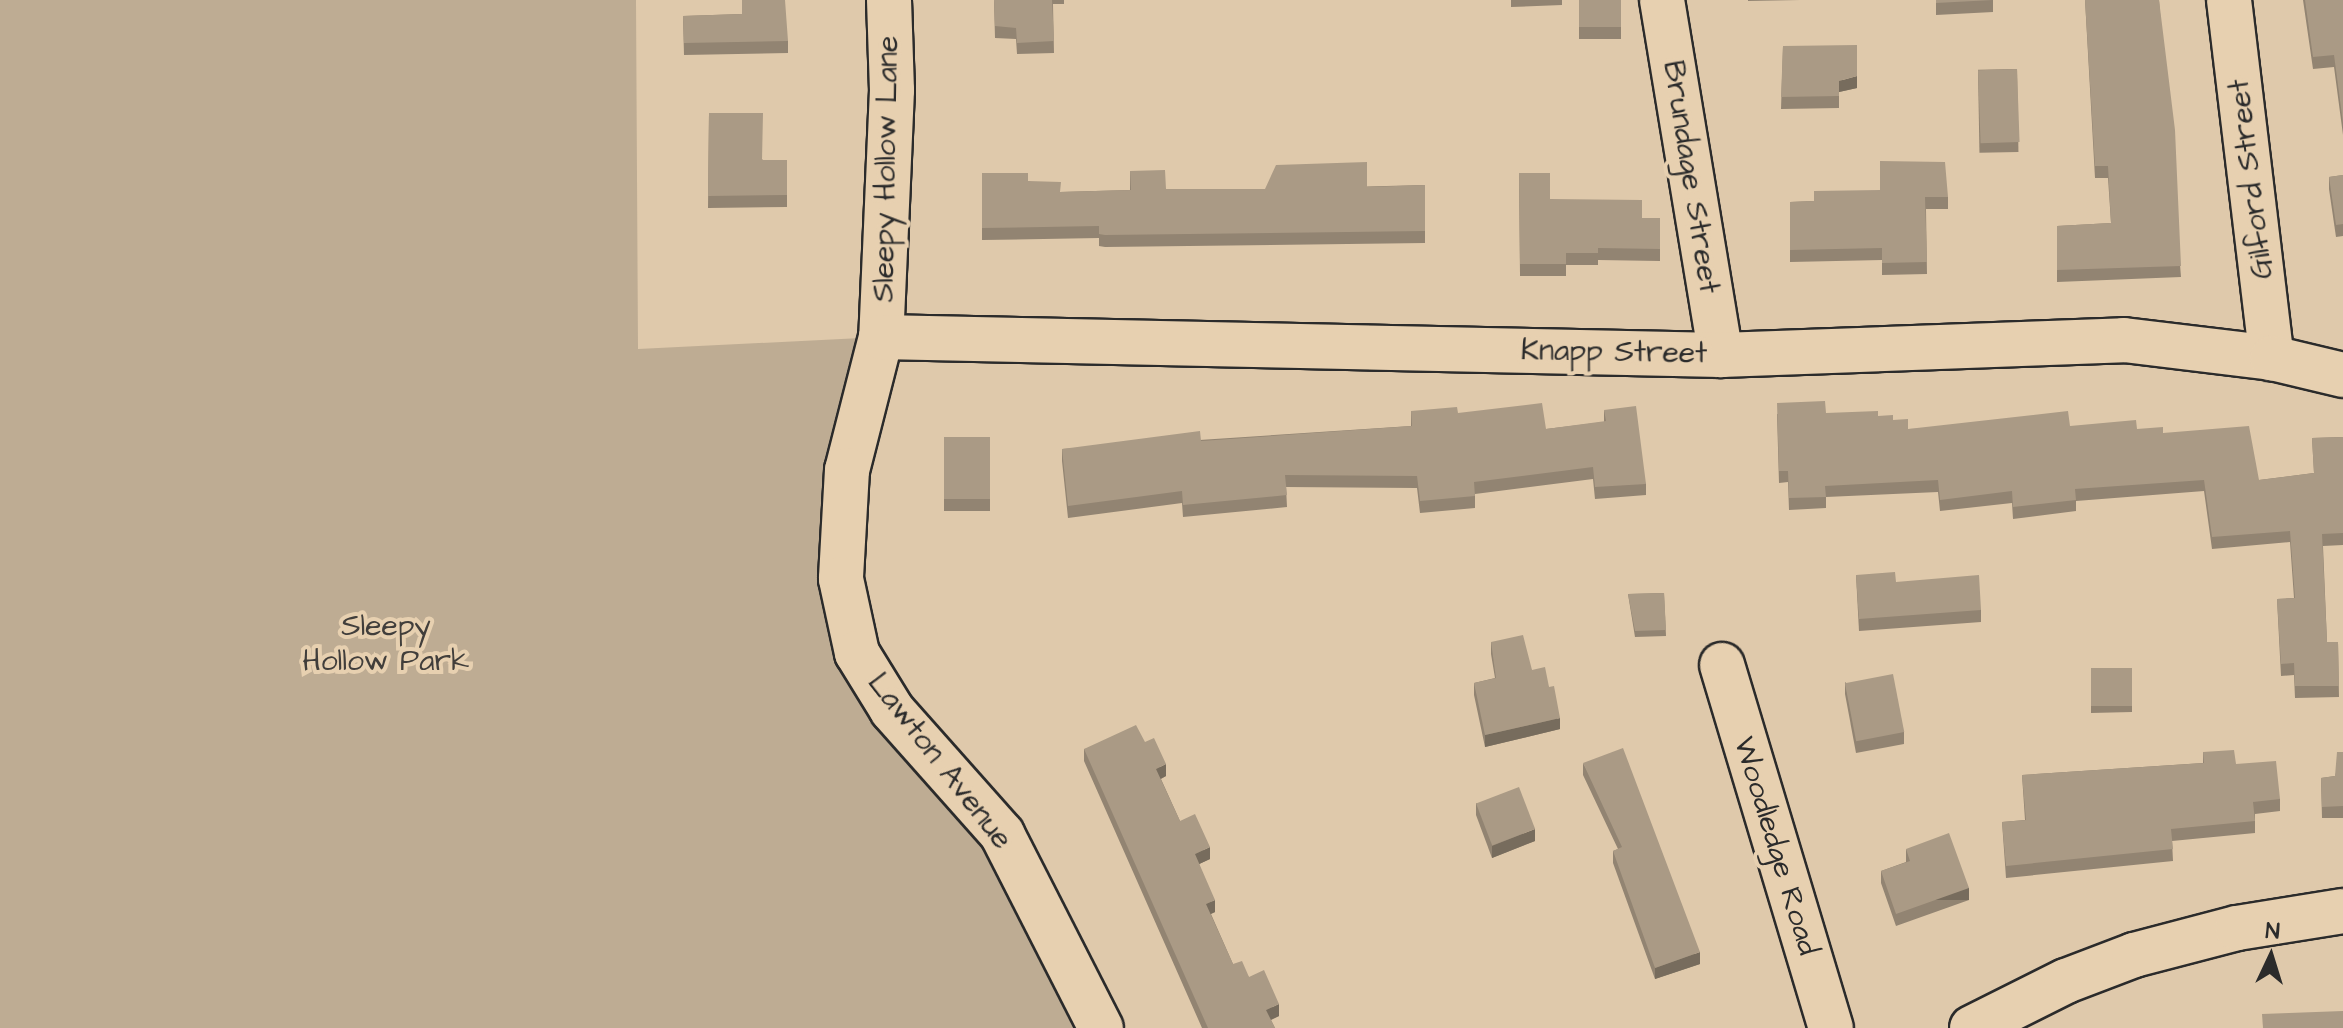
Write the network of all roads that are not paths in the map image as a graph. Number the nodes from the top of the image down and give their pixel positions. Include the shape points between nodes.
1 (889, 0) edge
2 (1662, 0) edge
3 (2229, 0) edge
4 (881, 337) junction
5 (1721, 355) junction
6 (2272, 358) junction
7 (2343, 375) edge
8 (1722, 665) dead end
9 (2343, 911) edge
10 (1101, 1028) edge
11 (1831, 1028) edge
12 (1972, 1028) edge

1 - 4 street, Sleepy Hollow Lane via 892,90
2 - 5 street, Brundage Street
3 - 6 street, Gilford Street
4 - 5 street, Knapp Street
4 - 10 street, Lawton Avenue via 847,470 841,579 857,653 892,710 1002,834
5 - 6 street, Knapp Street via 2124,340
6 - 7 street, Knapp Street
8 - 11 street, Woodledge Road
9 - 12 street via 2237,928 2134,955 2066,981

